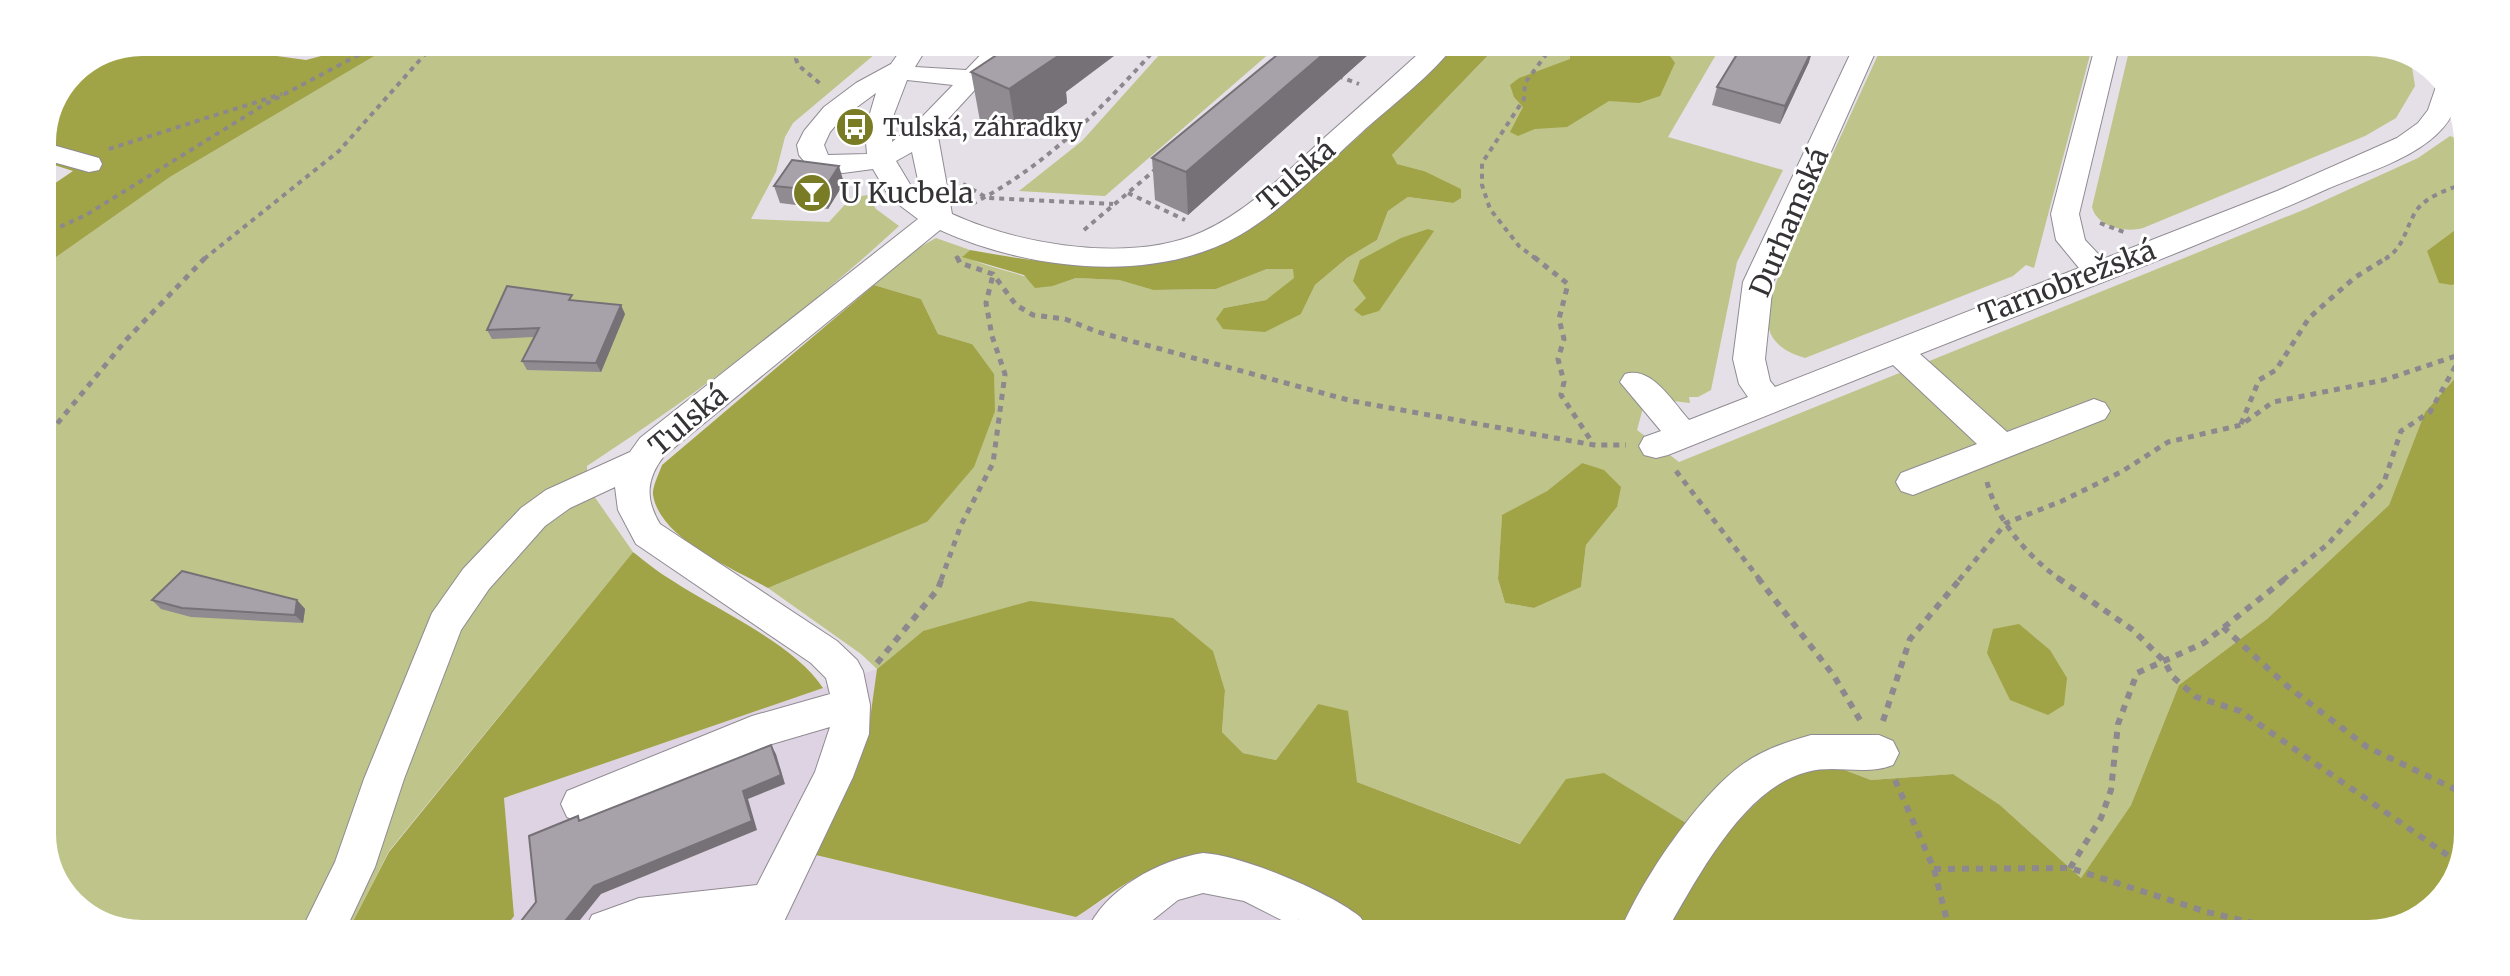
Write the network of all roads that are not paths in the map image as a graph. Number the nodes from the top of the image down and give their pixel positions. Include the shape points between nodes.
1 (909, 56) edge
2 (993, 56) edge
3 (1430, 56) edge
4 (1861, 56) edge
5 (2105, 56) edge
6 (899, 70) junction
7 (970, 78) junction
8 (2443, 102) edge
9 (924, 131) junction
10 (881, 159) junction
11 (938, 219) junction
12 (2098, 270) junction
13 (1896, 350) junction
14 (1636, 382) dead end
15 (1768, 400) junction
16 (2094, 411) dead end
17 (1992, 451) junction
18 (640, 461) junction
19 (1913, 482) dead end
20 (851, 705) junction
21 (1879, 753) road end
22 (581, 804) dead end
23 (764, 917) edge
24 (328, 920) edge
25 (636, 920) edge
26 (1122, 920) edge
27 (1320, 920) edge
28 (1649, 920) edge

1 - 6 street, Tulská
2 - 7 street, Tulská
3 - 11 street, Tulská via 1295,179 1221,234 1192,246 1123,255 1059,252 997,243
4 - 15 street, Durhamská via 1758,282 1749,359 1755,384
5 - 12 street via 2065,214 2066,234
6 - 7 street
6 - 10 street, Tulská via 878,127
6 - 10 street, Tulská via 843,106 811,143 818,162 844,166
7 - 9 street, Tulská
8 - 12 street, Tarnobrežská via 2427,129 2406,144
9 - 10 street, Tulská
9 - 11 street
10 - 11 street, Tulská via 898,192
11 - 18 street, Tulská
12 - 13 street, Tarnobrežská
13 - 15 street, Tarnobrežská
13 - 17 street
14 - 15 street, Tarnobrežská via 1670,440
16 - 17 street
17 - 19 street
18 - 20 street, Tulská via 630,496 648,534 824,652 844,671
18 - 24 street via 558,499 533,517 476,579 445,624 354,867
20 - 22 street via 766,728
20 - 23 street, Tulská via 849,734 833,777
21 - 28 street via 1809,753 1769,767 1698,838
23 - 25 street
26 - 27 street via 1164,885 1203,873 1249,883

